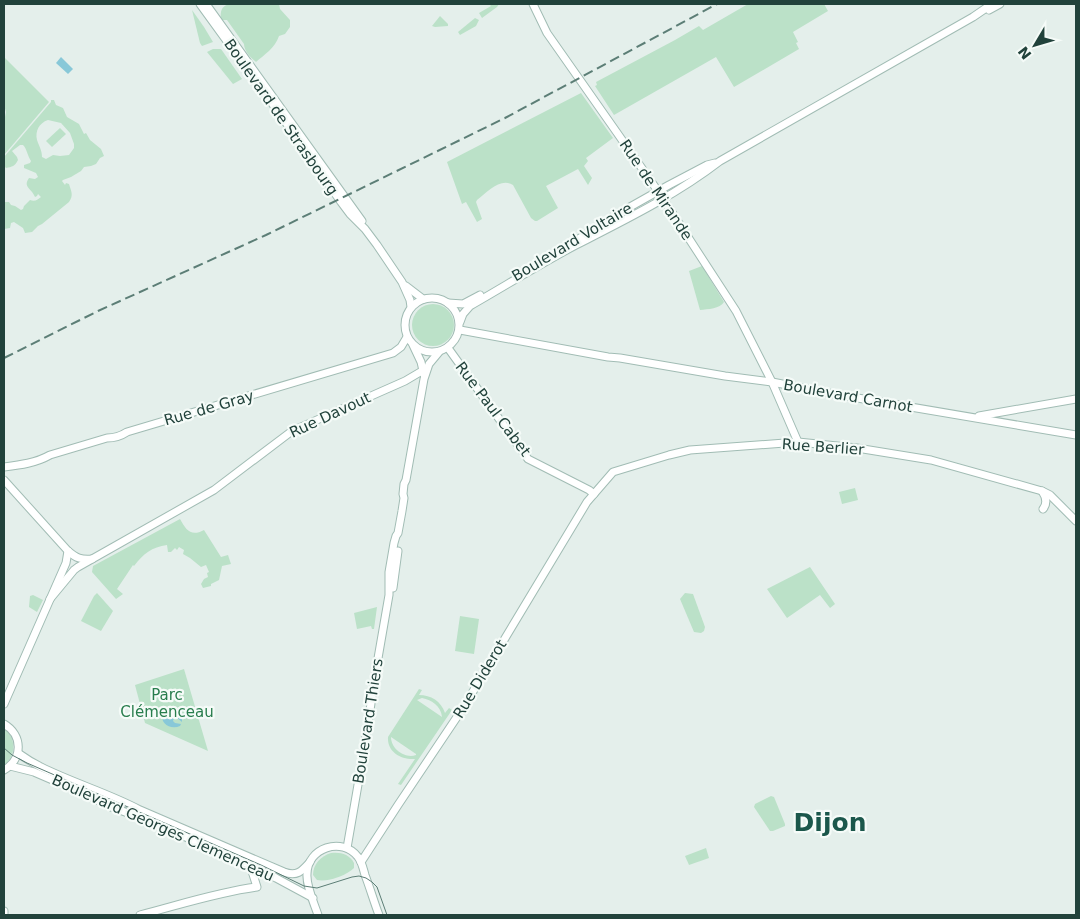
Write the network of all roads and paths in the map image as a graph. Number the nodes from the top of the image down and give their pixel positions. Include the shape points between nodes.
1 (200, 4) edge
2 (206, 4) edge
3 (532, 4) edge
4 (992, 4) edge
5 (1000, 4) edge
6 (973, 17) junction
7 (720, 161) junction
8 (658, 192) junction
9 (663, 198) junction
10 (365, 228) junction
11 (402, 282) junction
12 (423, 300) junction
13 (448, 303) junction
14 (411, 307) junction
15 (460, 322) junction
16 (460, 330) junction
17 (407, 337) junction
18 (413, 345) junction
19 (448, 348) junction
20 (439, 352) junction
21 (425, 373) junction
22 (772, 382) junction
23 (1076, 399) edge
24 (1016, 410) junction
25 (974, 417) junction
26 (1014, 424) junction
27 (1076, 435) edge
28 (798, 442) junction
29 (4, 467) edge
30 (14, 467) junction
31 (4, 473) edge
32 (4, 480) edge
33 (1042, 491) junction
34 (594, 494) junction
35 (1043, 509) dead end
36 (1076, 521) edge
37 (68, 551) junction
38 (92, 559) junction
39 (50, 599) junction
40 (4, 704) edge
41 (4, 724) edge
42 (18, 753) junction
43 (7, 768) edge
44 (347, 848) junction
45 (310, 862) junction
46 (362, 862) junction
47 (250, 866) junction
48 (313, 898) junction
49 (4, 910) edge
50 (4, 915) edge
51 (140, 915) edge
52 (318, 915) edge
53 (379, 915) edge

1 - 10 street, Boulevard de Strasbourg via 341,202
2 - 10 street, Boulevard de Strasbourg
3 - 8 street, Rue de Mirande via 556,47
4 - 6 street, Boulevard Voltaire
5 - 6 street, Boulevard Voltaire
6 - 7 street, Boulevard Voltaire
7 - 8 street, Boulevard Voltaire
7 - 9 street, Boulevard Voltaire
8 - 9 street, Rue de Mirande
8 - 13 street, Boulevard Voltaire via 478,297 463,304
9 - 15 street, Boulevard Voltaire via 470,306
9 - 22 street, Rue de Mirande via 736,311
10 - 11 street, Boulevard de Strasbourg
11 - 12 street
11 - 14 street
12 - 13 street via 438,298
12 - 14 street
13 - 15 street
14 - 17 street via 405,324
15 - 16 street
16 - 19 street
16 - 22 street, Boulevard Carnot via 549,346 588,348 620,358
17 - 18 street
17 - 30 street, Rue de Gray via 394,353
18 - 20 street via 423,351
18 - 21 street
19 - 20 street
19 - 34 street, Rue Paul Cabet via 528,459
20 - 21 street, Boulevard Thiers
21 - 38 street, Rue Davout via 292,431 214,490
21 - 44 street, Boulevard Thiers via 402,494 404,498 390,572 390,595
22 - 25 street, Boulevard Carnot
22 - 28 street, Rue de Mirande
23 - 24 street
24 - 25 street
24 - 26 street via 1012,415
25 - 26 street, Boulevard Carnot
26 - 27 street, Boulevard Carnot
28 - 33 street, Rue Berlier via 932,460
28 - 34 street, Rue Berlier via 676,453 613,472
29 - 30 street, Rue de Gray
30 - 31 street
32 - 37 street
33 - 35 street via 1046,501
33 - 36 street, Rue Berlier
34 - 46 street, Rue Diderot via 463,708
37 - 38 street via 78,558
37 - 39 street
38 - 39 street, Rue Davout via 78,567
39 - 40 street
41 - 42 street via 16,737
42 - 43 street
42 - 45 street, Boulevard Georges Clemenceau via 40,767 284,872 298,874
43 - 47 street, Boulevard Georges Clemenceau via 34,772
44 - 45 street via 326,848
44 - 46 street
45 - 48 street via 307,881
46 - 53 street
47 - 48 street, Boulevard Georges Clemenceau
47 - 51 street via 257,887
48 - 52 street
49 - 50 street

